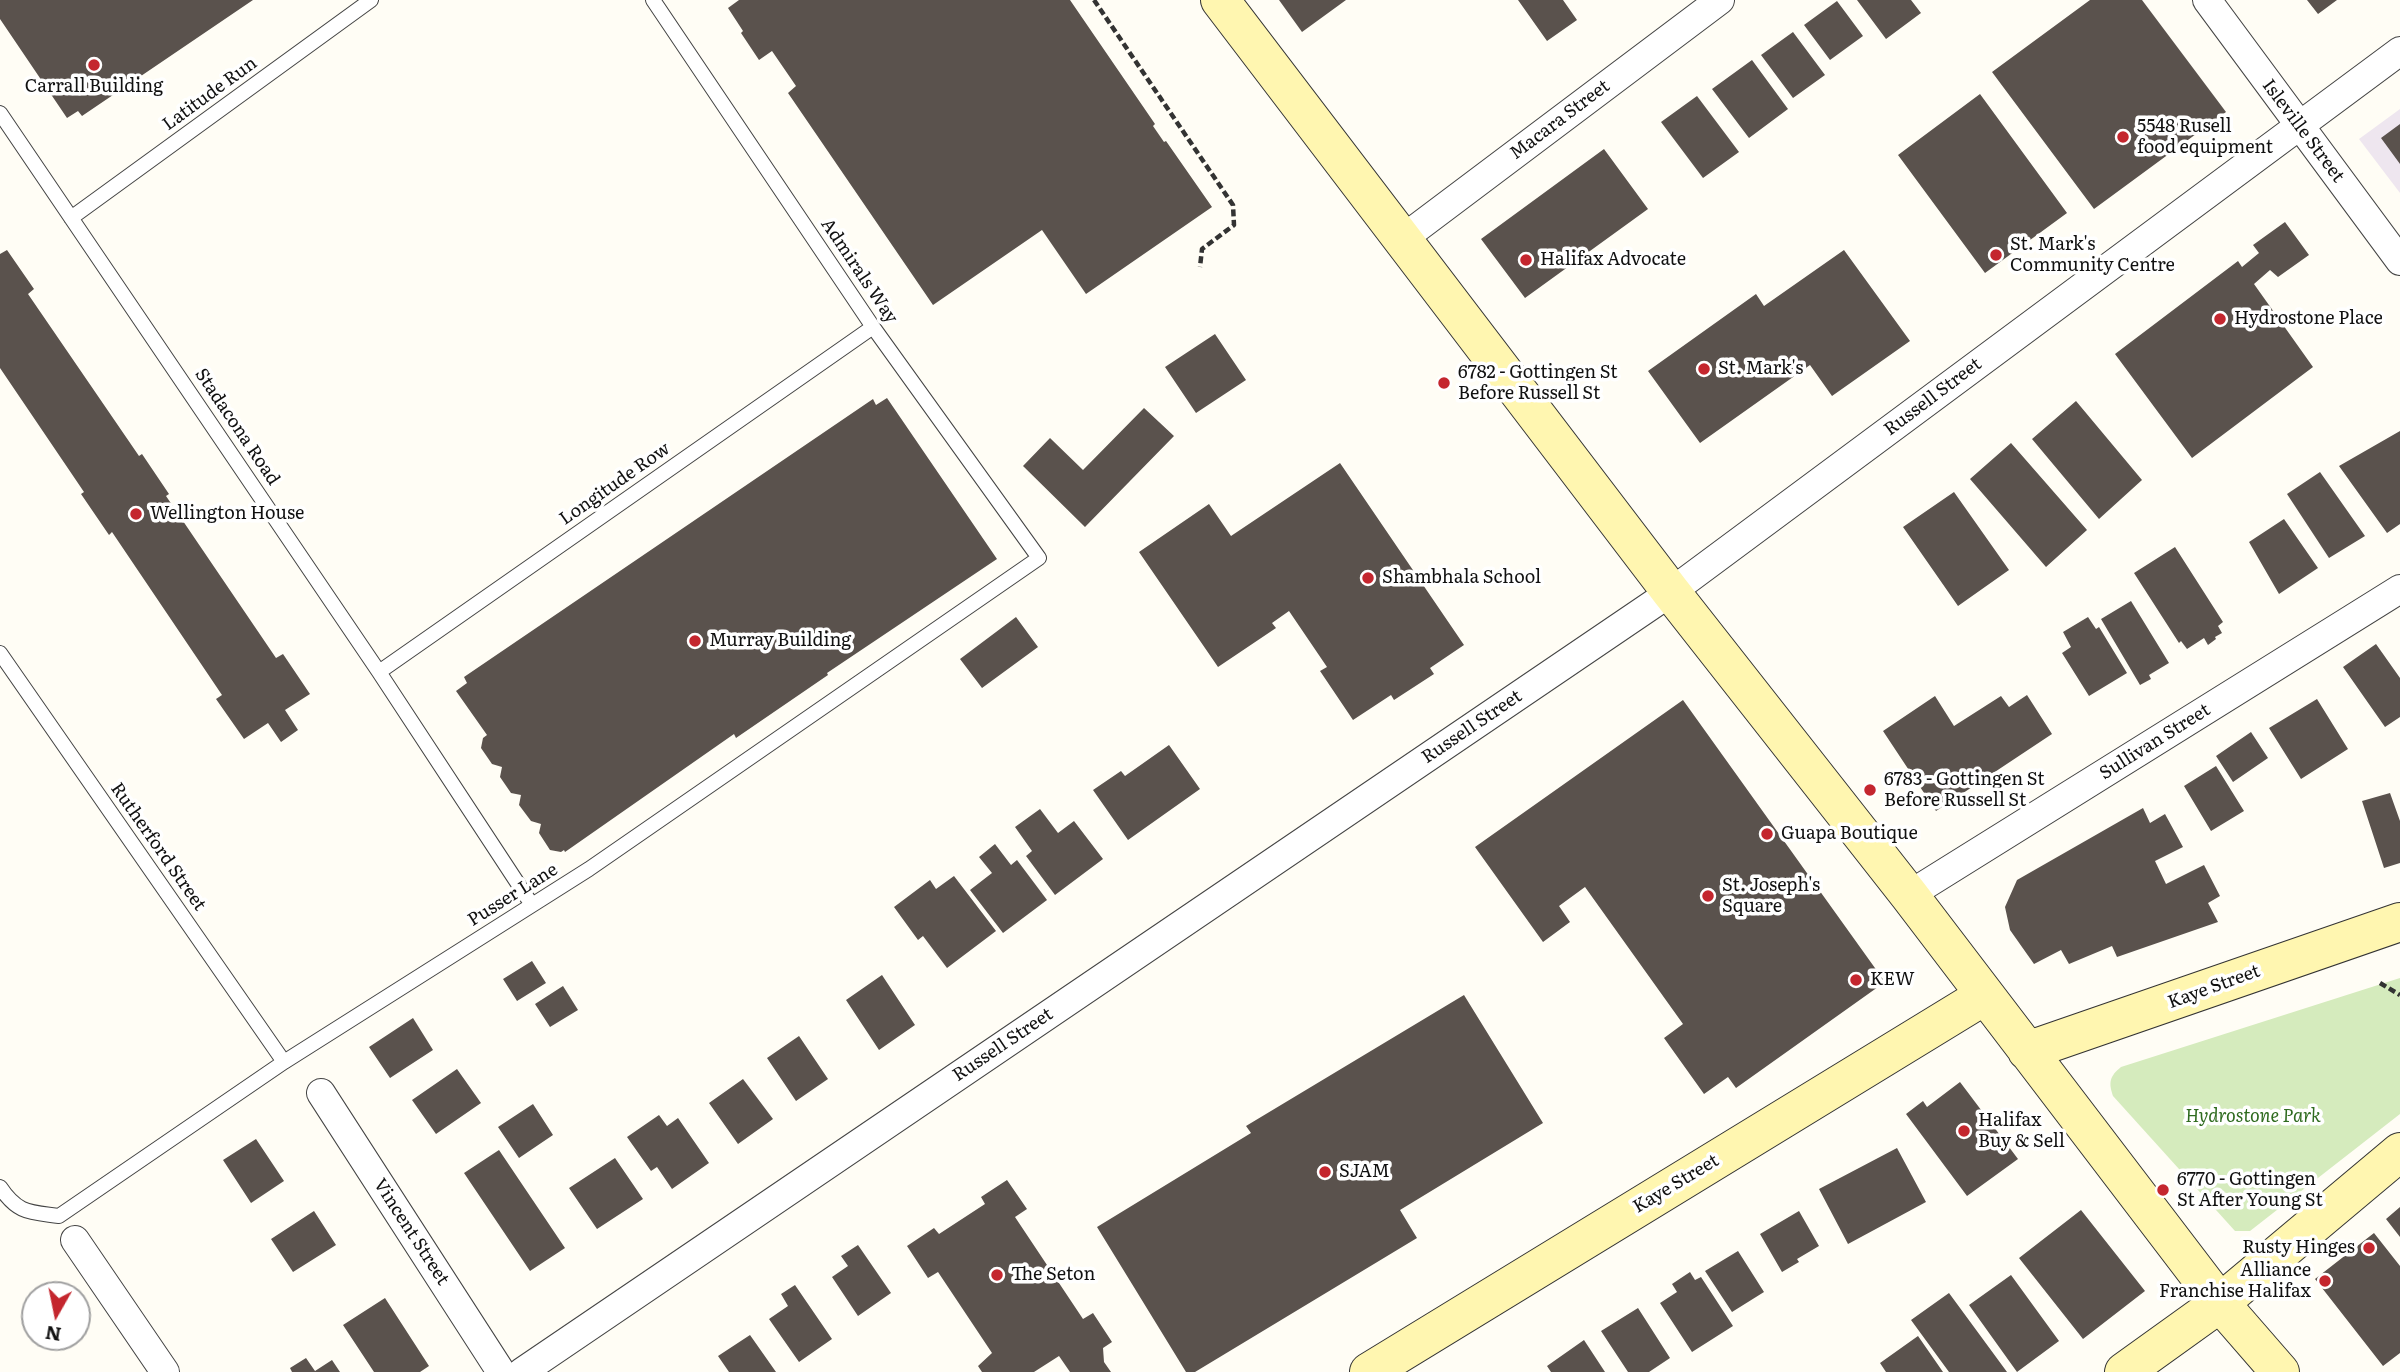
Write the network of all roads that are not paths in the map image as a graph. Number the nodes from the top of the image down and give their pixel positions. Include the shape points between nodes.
1 (371, 0) edge
2 (653, 0) edge
3 (1220, 0) edge
4 (1720, 0) edge
5 (2207, 0) edge
6 (2400, 51) edge
7 (0, 113) edge
8 (2298, 125) junction
9 (71, 218) junction
10 (1401, 240) junction
11 (2400, 261) edge
12 (873, 327) junction
13 (1039, 558) joint
14 (2400, 589) edge
15 (1671, 592) junction
16 (0, 653) edge
17 (379, 672) junction
18 (1909, 895) junction
19 (532, 905) junction
20 (2400, 922) edge
21 (1984, 996) junction
22 (2028, 1051) junction
23 (284, 1062) junction
24 (321, 1093) dead end
25 (2400, 1152) edge
26 (2, 1196) edge
27 (59, 1216) junction
28 (75, 1240) joint
29 (2221, 1303) junction
30 (165, 1372) edge
31 (501, 1372) edge
32 (522, 1372) edge
33 (1368, 1372) edge
34 (2124, 1372) edge
35 (2280, 1372) edge

1 - 9 lane, Latitude Run
2 - 12 lane, Admirals Way
3 - 10 main road
4 - 10 street, Macara Street
5 - 8 street, Isleville Street
6 - 8 street, Russell Street
7 - 9 lane, Stadacona Road
8 - 11 street, Isleville Street
8 - 15 street, Russell Street
9 - 17 lane, Stadacona Road
10 - 15 main road
12 - 13 lane, Admirals Way
12 - 17 lane, Longitude Row
13 - 19 lane, Pusser Lane
14 - 18 street, Sullivan Street
15 - 18 main road
15 - 32 street, Russell Street
16 - 23 lane, Rutherford Street
17 - 19 lane, Stadacona Road
18 - 21 main road
19 - 23 lane, Pusser Lane
20 - 22 main road, Kaye Street
21 - 22 main road
21 - 33 main road, Kaye Street
22 - 29 main road
23 - 27 lane, Pusser Lane
24 - 31 street, Vincent Street
25 - 29 main road
26 - 27 lane via 25,1212
27 - 28 lane
28 - 30 street
29 - 34 main road
29 - 35 main road

